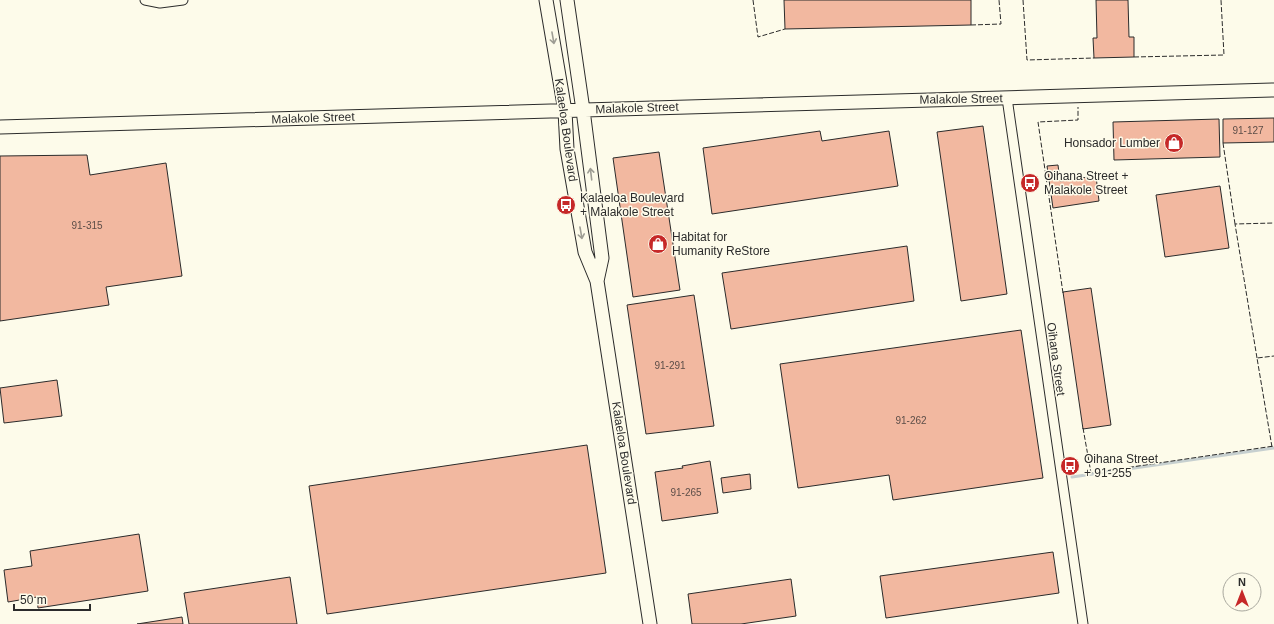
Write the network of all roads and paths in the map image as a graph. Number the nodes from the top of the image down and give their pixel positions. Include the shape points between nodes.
1 (145, 0) edge
2 (183, 0) edge
3 (546, 0) edge
4 (567, 0) edge
5 (1274, 90) edge
6 (1006, 98) junction
7 (583, 110) junction
8 (565, 111) junction
9 (0, 127) edge
10 (597, 281) junction
11 (650, 624) edge
12 (1083, 624) edge

1 - 2 street via 160,3
3 -> 8 street, Kalaeloa Boulevard
4 - 7 street, Kalaeloa Boulevard
5 - 6 street, Malakole Street
6 - 7 street, Malakole Street
6 - 12 street, Oihana Street
7 - 8 street, Malakole Street
10 -> 7 street, Kalaeloa Boulevard via 602,258
8 - 9 street, Malakole Street
8 -> 10 street, Kalaeloa Boulevard via 567,149 585,252
10 - 11 street, Kalaeloa Boulevard

